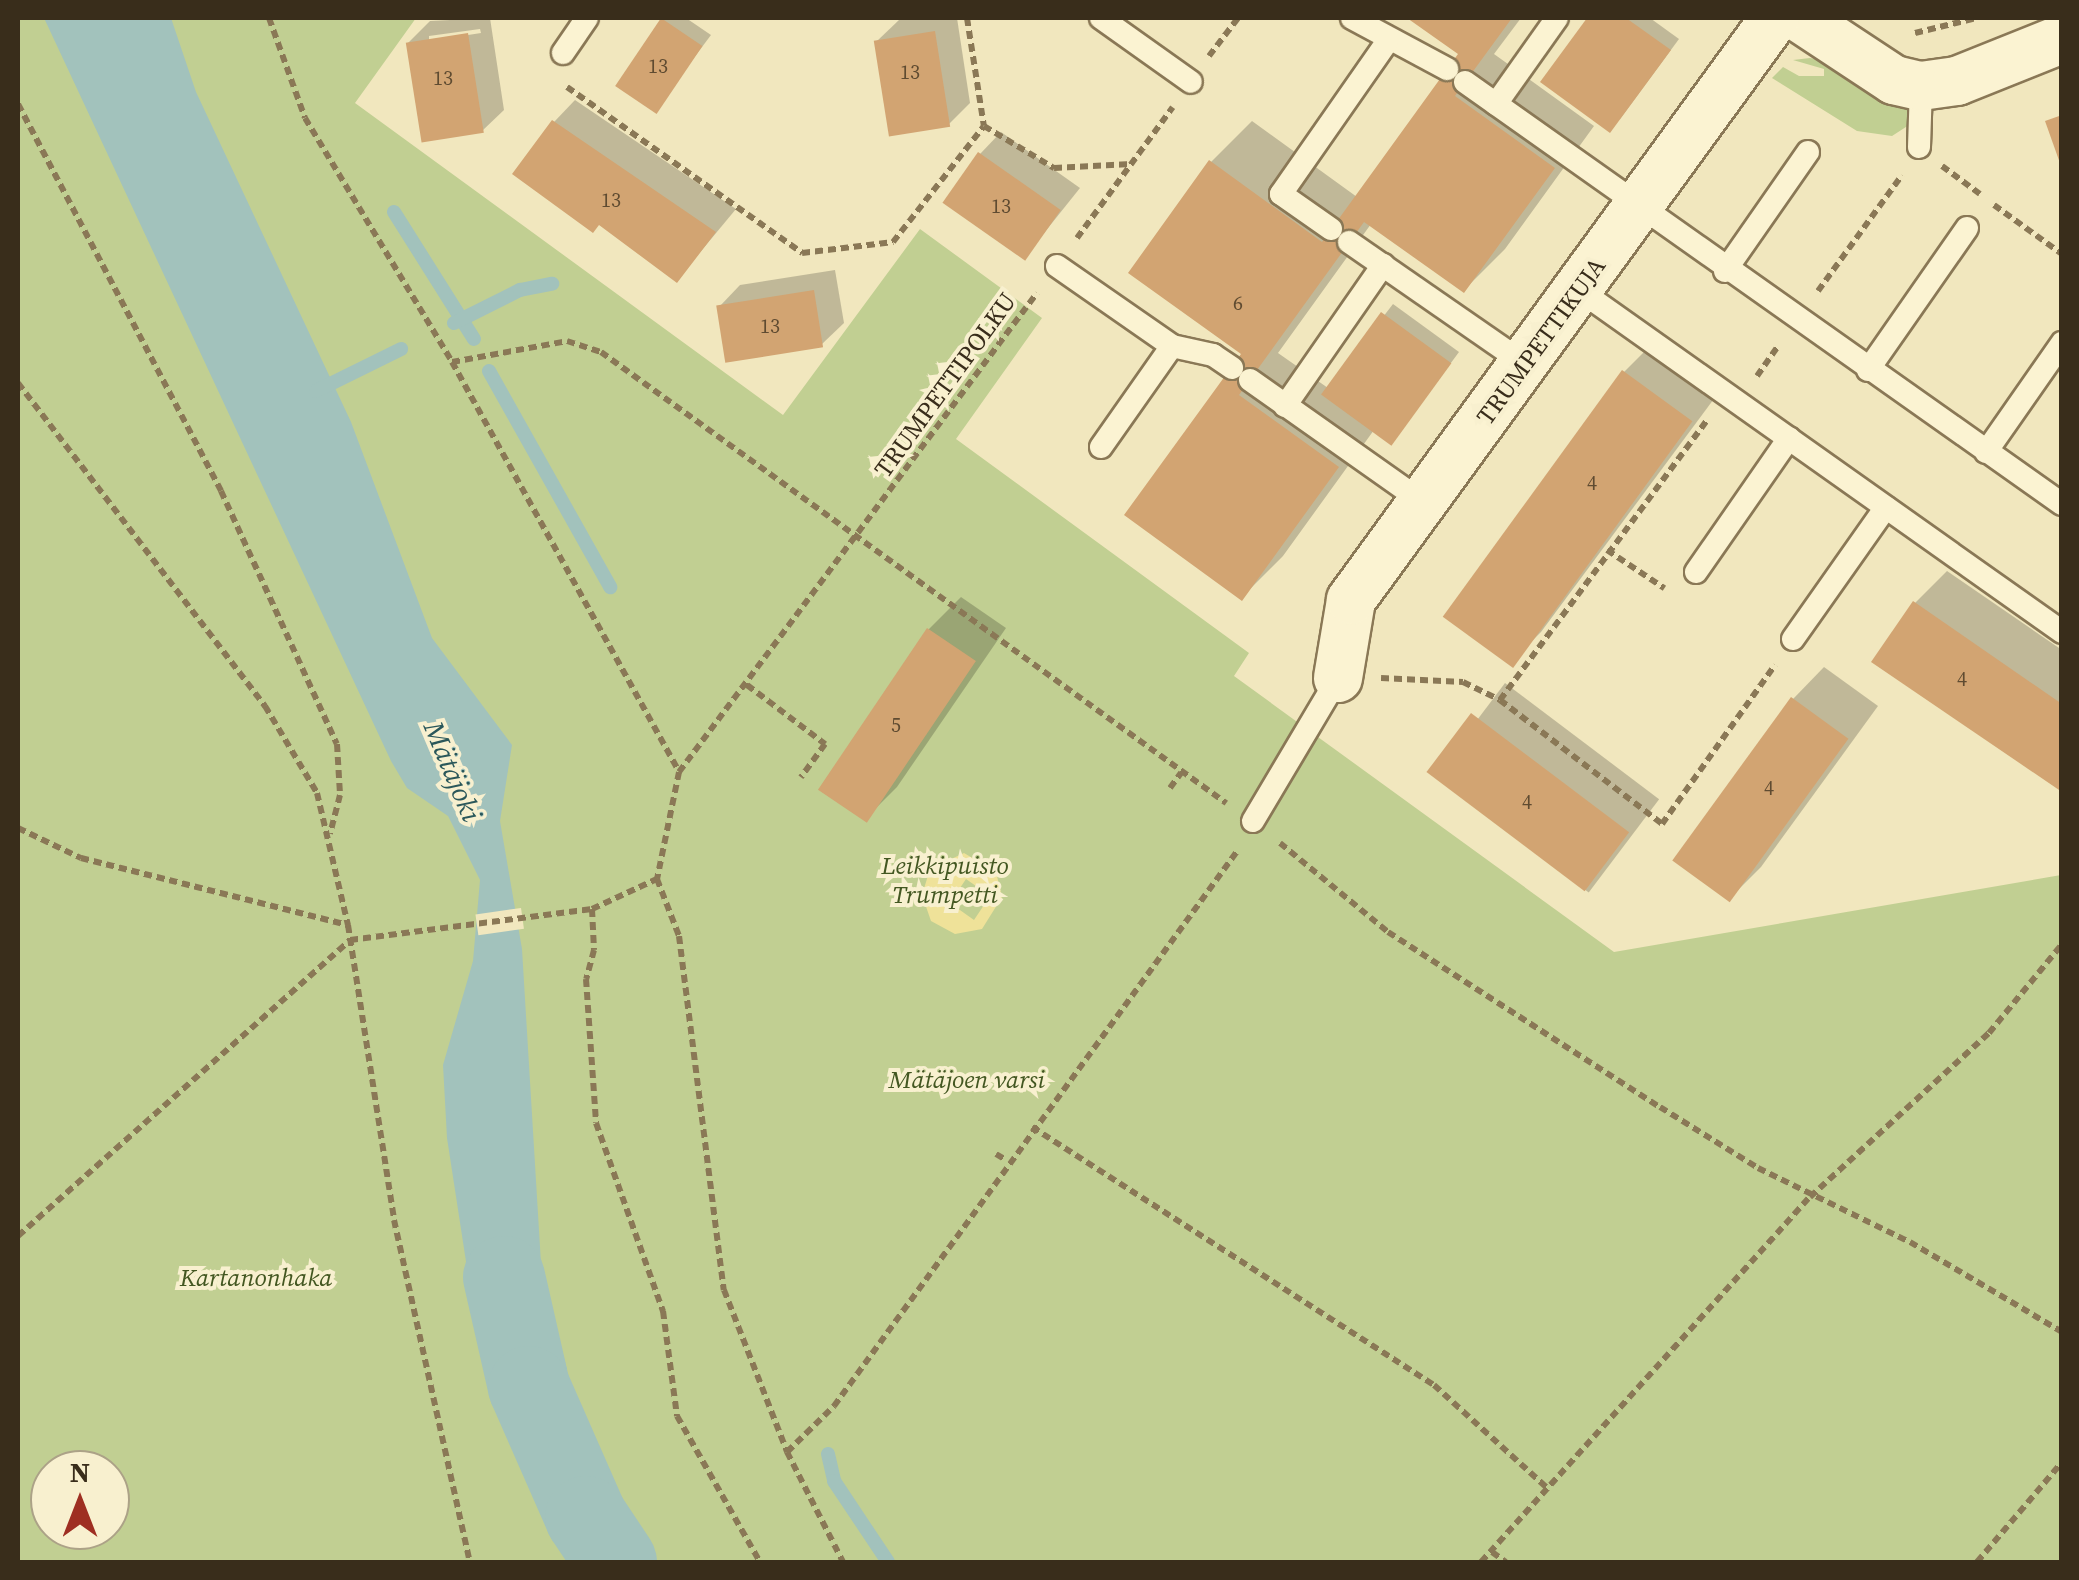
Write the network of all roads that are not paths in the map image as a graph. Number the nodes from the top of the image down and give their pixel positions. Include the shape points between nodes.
1 (588, 18) edge
2 (1101, 18) edge
3 (1352, 18) edge
4 (1556, 18) edge
5 (1775, 18) edge
6 (1800, 18) edge
7 (2062, 39) edge
8 (1387, 42) junction
9 (563, 53) road end
10 (1191, 82) road end
11 (1922, 86) junction
12 (1496, 104) junction
13 (1919, 147) road end
14 (1808, 152) dead end
15 (1637, 210) junction
16 (1967, 228) dead end
17 (1383, 265) junction
18 (1056, 266) road end
19 (1724, 271) junction
20 (1579, 290) junction
21 (2062, 344) edge
22 (1172, 346) junction
23 (1524, 364) junction
24 (1868, 370) junction
25 (1285, 406) junction
26 (1789, 438) junction
27 (1101, 448) dead end
28 (1986, 452) junction
29 (1424, 502) junction
30 (2062, 504) edge
31 (1886, 507) junction
32 (1696, 572) road end
33 (2062, 632) edge
34 (1794, 639) road end
35 (1338, 678) joint
36 (1253, 821) road end

1 - 9 lane
2 - 10 lane
3 - 8 lane
4 - 12 lane
5 - 15 street, TRUMPETTIKUJA
6 - 11 street via 1894,80
7 - 11 street via 1957,81
8 - 12 lane
8 - 17 lane via 1281,194
11 - 13 lane
12 - 15 lane
14 - 19 lane
15 - 19 lane
15 - 20 street, TRUMPETTIKUJA
16 - 24 lane
17 - 23 lane
17 - 25 lane
18 - 22 lane
19 - 24 lane
20 - 23 street, TRUMPETTIKUJA
20 - 26 lane
21 - 28 lane
22 - 25 lane via 1214,355
22 - 27 lane
23 - 29 street, TRUMPETTIKUJA
24 - 28 lane
25 - 29 lane
26 - 31 lane
26 - 32 lane
28 - 30 lane
29 - 35 street, TRUMPETTIKUJA via 1351,600
31 - 33 lane
31 - 34 lane
35 - 36 lane

